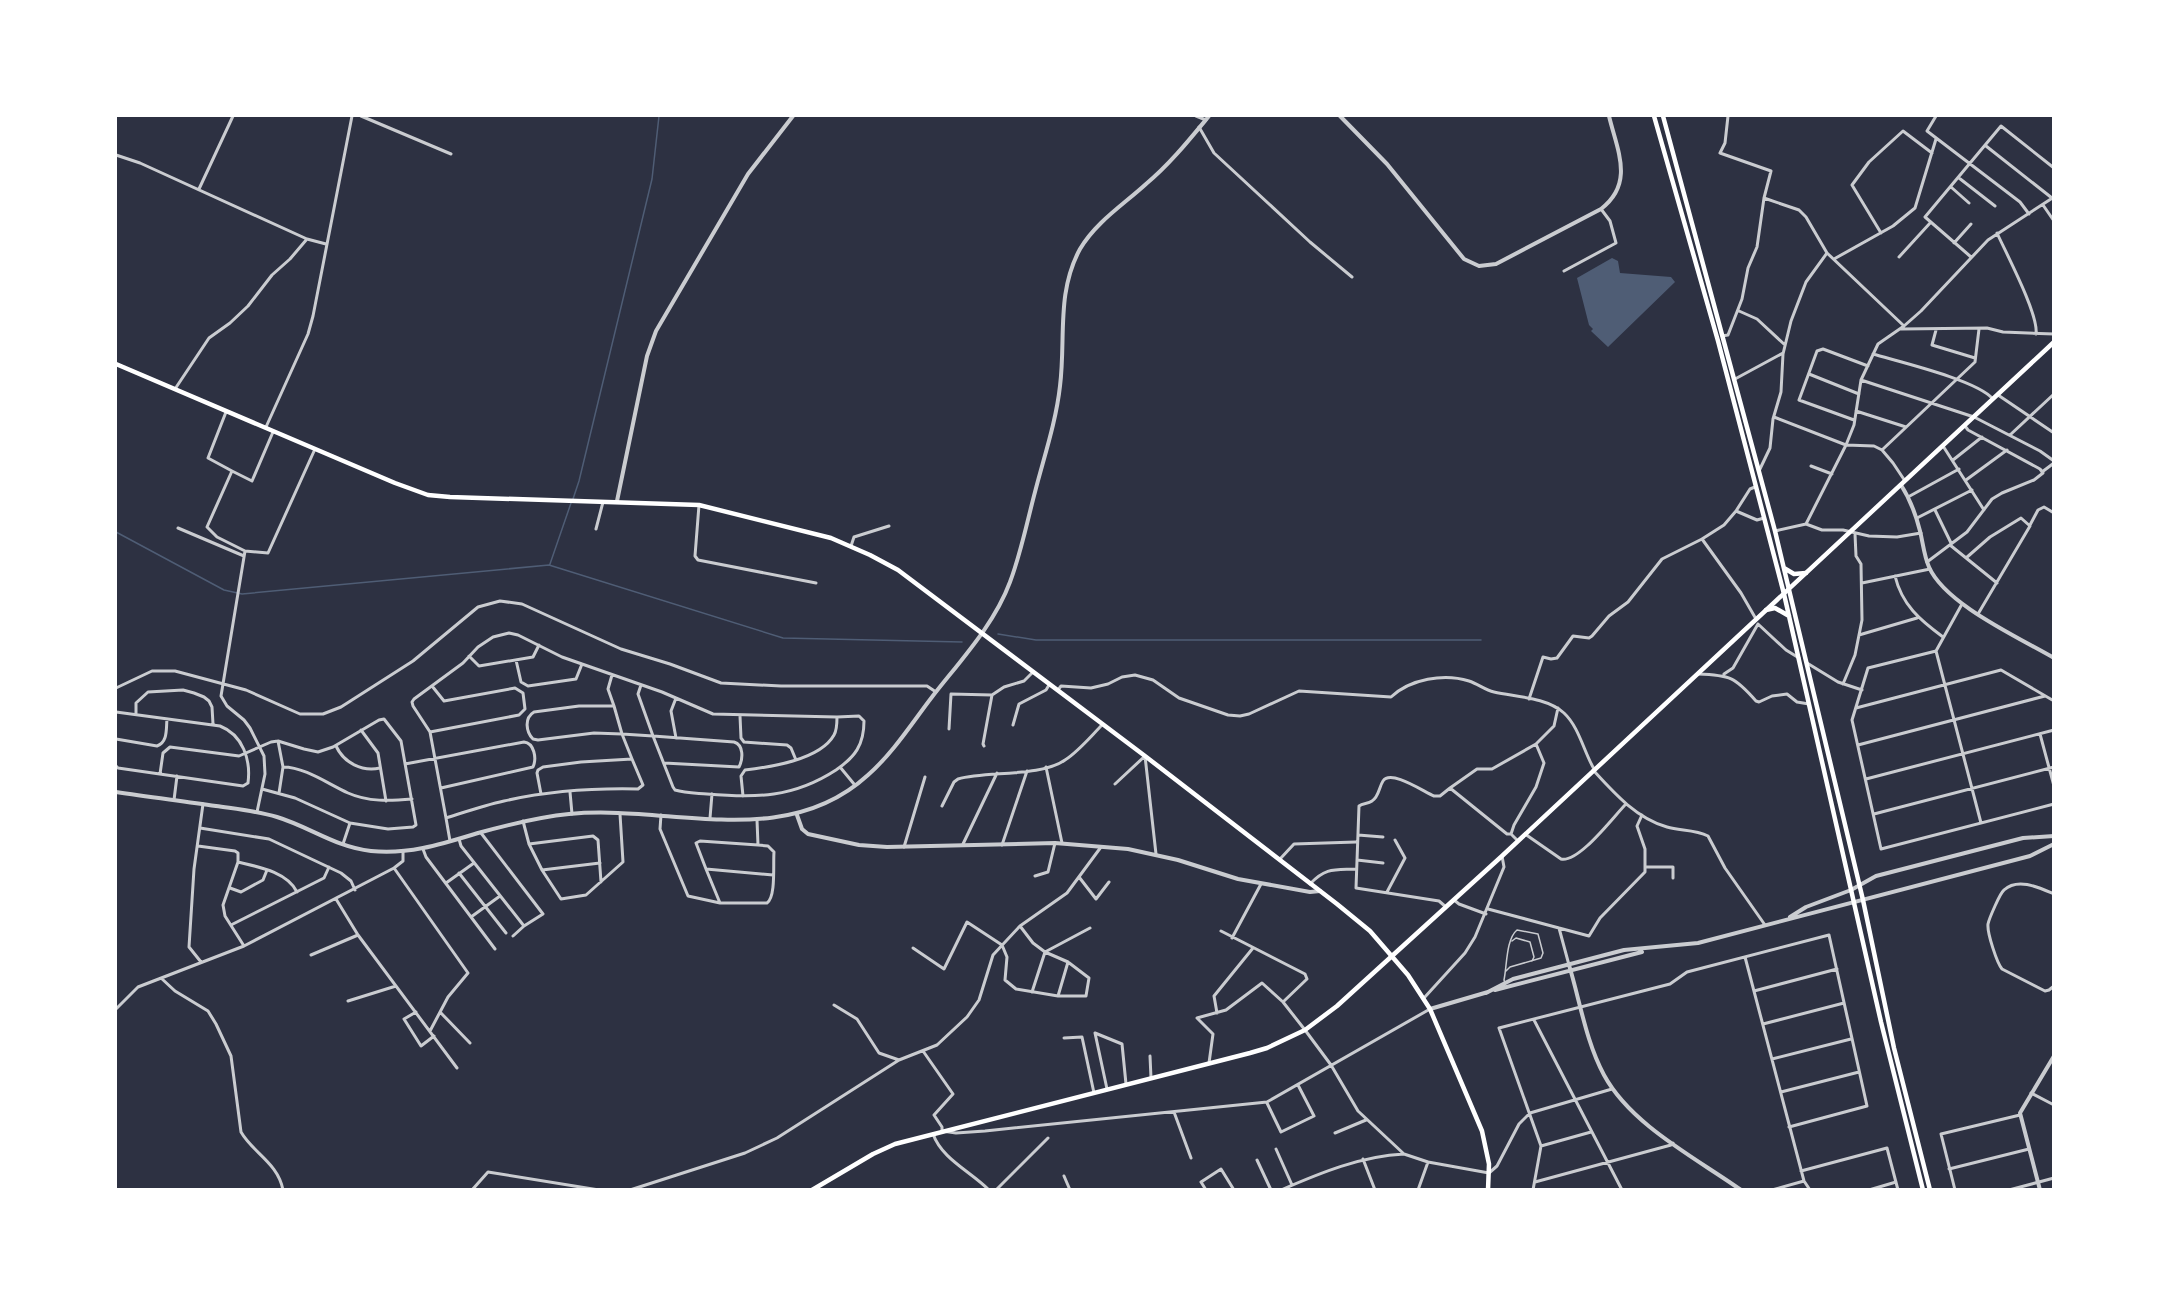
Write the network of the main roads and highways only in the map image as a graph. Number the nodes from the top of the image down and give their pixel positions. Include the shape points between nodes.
1 (1654, 116) edge
2 (1663, 116) edge
3 (2054, 342) edge
4 (116, 364) edge
5 (1784, 568) junction
6 (1806, 573) junction
7 (1789, 589) junction
8 (1784, 594) junction
9 (1766, 610) junction
10 (1789, 616) junction
11 (1392, 955) junction
12 (812, 1190) edge
13 (1488, 1190) edge
14 (1923, 1190) edge
15 (1930, 1190) edge

1 - 8 main road
2 - 5 main road
3 - 6 main road
4 - 11 main road via 395,483 439,497 699,505 813,532 851,546 911,578 1320,891 1362,924
5 - 6 main road via 1794,574
5 - 7 main road
6 - 7 main road
7 - 8 main road
7 - 15 main road
8 - 9 main road
8 - 10 main road
9 - 10 main road via 1775,608
9 - 11 main road
10 - 14 main road
11 - 12 main road via 1305,1030 1267,1048 895,1144
11 - 13 main road via 1430,1009 1478,1120 1486,1143

